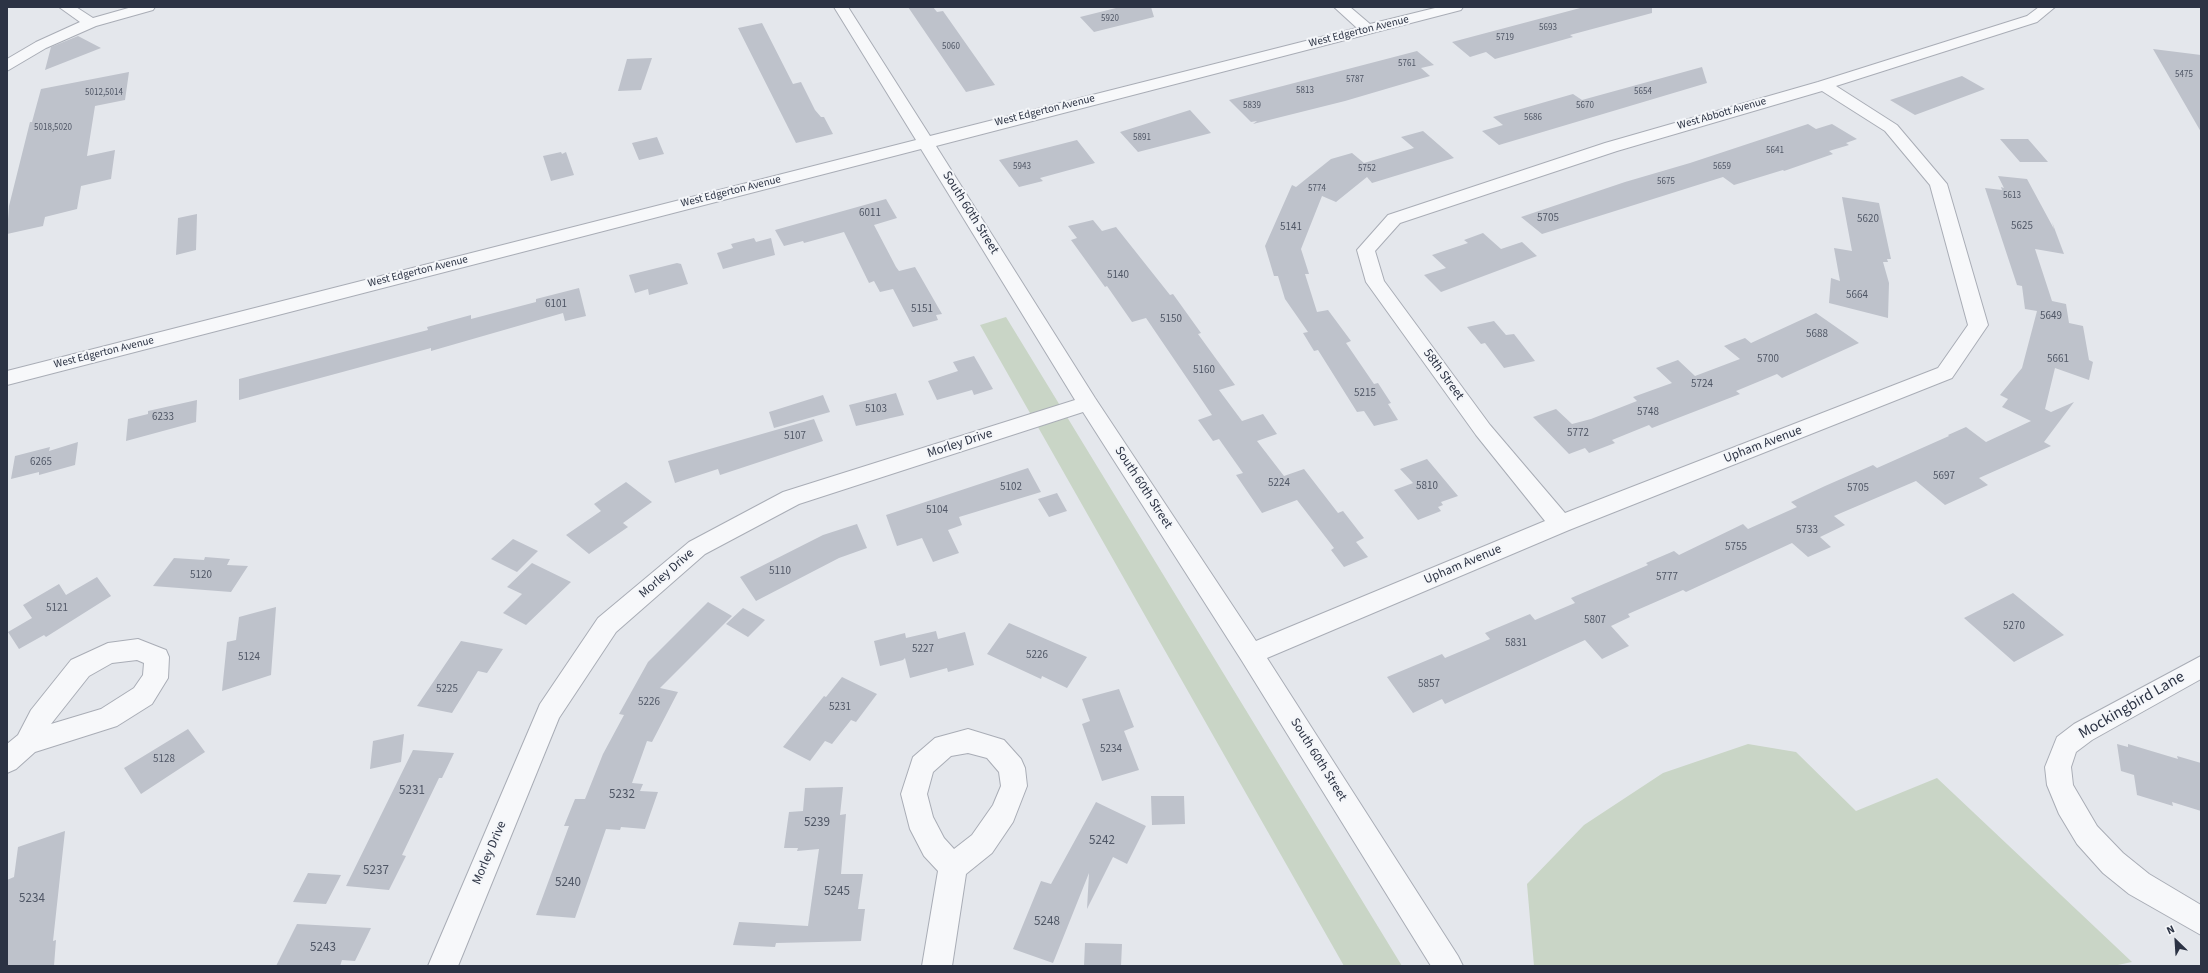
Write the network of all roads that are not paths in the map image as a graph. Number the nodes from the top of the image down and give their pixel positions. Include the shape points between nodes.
1 (66, 7) edge
2 (148, 7) edge
3 (841, 7) edge
4 (1341, 7) edge
5 (1456, 7) edge
6 (2048, 7) edge
7 (92, 23) junction
8 (1368, 30) junction
9 (7, 66) edge
10 (1824, 85) junction
11 (926, 142) junction
12 (1394, 219) joint
13 (7, 378) edge
14 (1088, 403) junction
15 (1561, 524) junction
16 (1251, 654) junction
17 (2201, 667) edge
18 (27, 743) junction
19 (7, 762) edge
20 (953, 867) junction
21 (2201, 921) edge
22 (443, 966) edge
23 (937, 966) edge
24 (1448, 966) edge

1 - 7 street
2 - 7 street
3 - 11 street, South 60th Street
4 - 8 street
5 - 8 street, West Edgerton Avenue
6 - 10 street, West Abbott Avenue via 2032,18
7 - 9 street via 41,45
8 - 11 street, West Edgerton Avenue
10 - 12 street, West Abbott Avenue via 1611,147
10 - 15 street, Upham Avenue via 1892,128 1938,184 1978,325 1945,373
11 - 13 street, West Edgerton Avenue
11 - 14 street, South 60th Street
12 - 15 street, 58th Street via 1366,250 1375,282 1483,430
14 - 16 street, South 60th Street
14 - 22 street, Morley Drive via 791,498 697,548 607,625 549,712
15 - 16 street, Upham Avenue
16 - 24 street, South 60th Street
17 - 21 street, Mockingbird Lane via 2083,732 2066,746 2058,767 2060,784 2069,806 2087,835 2113,863 2139,884
18 - 18 street via 108,718 143,696 155,678 157,657 138,648 108,653 80,668 40,718
18 - 19 street
20 - 20 street via 982,844 1003,813 1014,786 1012,768 995,748 968,741 944,746 922,765 914,794 920,820 934,847
20 - 23 street

